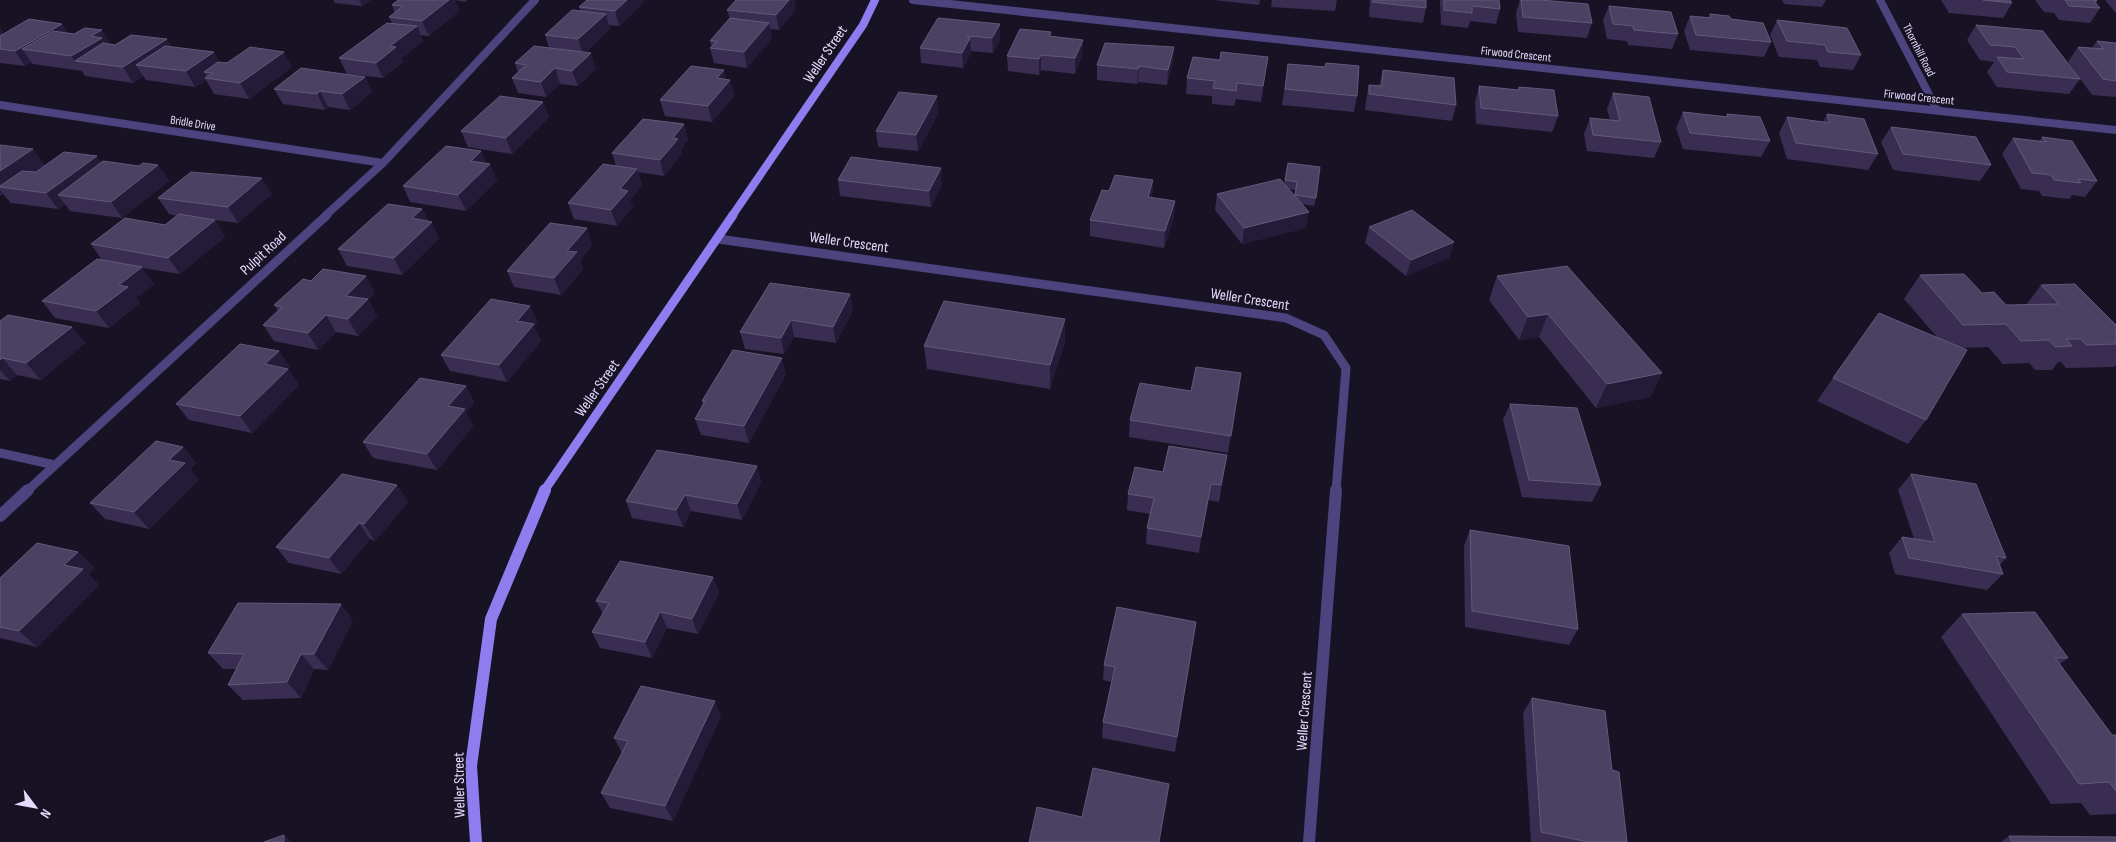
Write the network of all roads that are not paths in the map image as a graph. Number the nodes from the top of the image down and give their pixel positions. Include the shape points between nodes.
1 (535, 0) edge
2 (875, 0) edge
3 (913, 0) edge
4 (1880, 0) edge
5 (0, 105) edge
6 (1937, 110) junction
7 (2116, 130) edge
8 (383, 163) junction
9 (718, 239) junction
10 (0, 454) edge
11 (55, 465) junction
12 (0, 516) edge
13 (476, 842) edge
14 (1309, 842) edge

1 - 8 street, Pulpit Road
2 - 9 street, Weller Street via 863,26
3 - 6 street, Firwood Crescent
4 - 6 street, Thornhill Road
5 - 8 street, Bridle Drive
6 - 7 street, Firwood Crescent
8 - 11 street, Pulpit Road
9 - 13 street, Weller Street via 542,494 491,619 471,766
9 - 14 street, Weller Crescent via 1286,318 1324,335 1346,368
10 - 11 street
11 - 12 street, Pulpit Road

